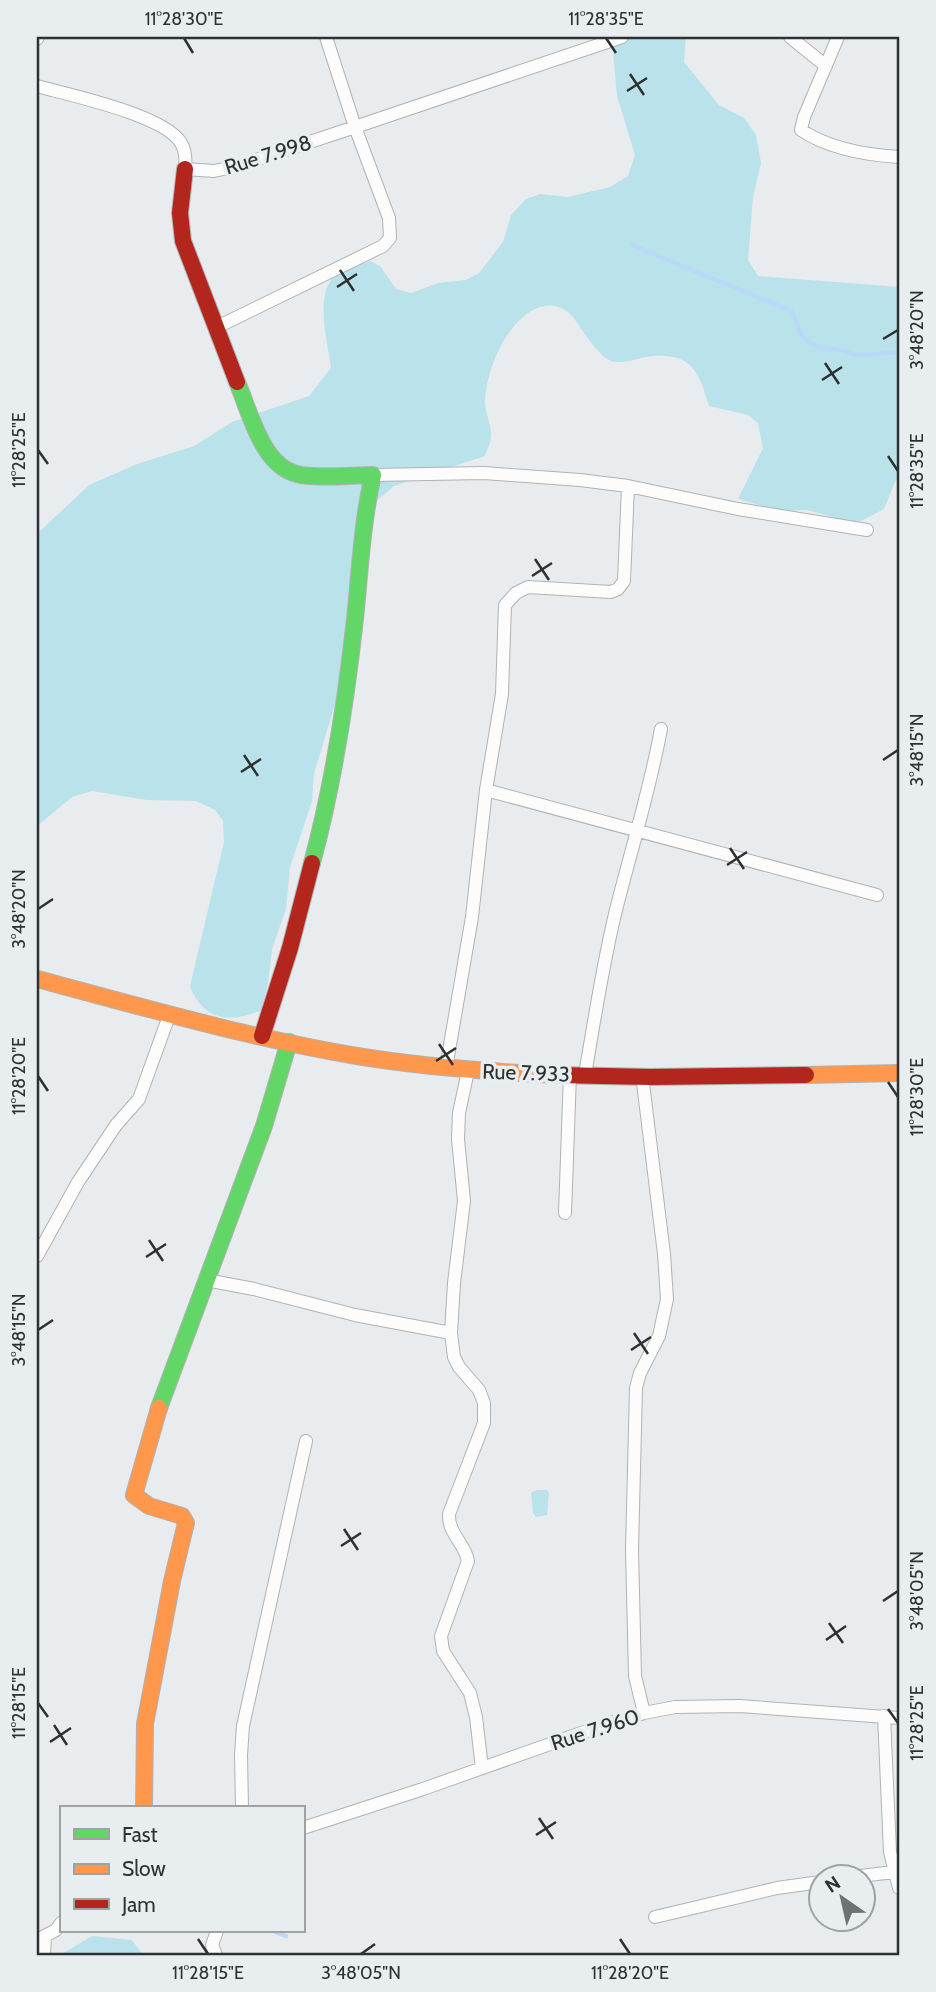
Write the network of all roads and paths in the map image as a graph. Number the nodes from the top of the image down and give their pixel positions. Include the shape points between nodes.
1 (326, 37) edge
2 (622, 37) edge
3 (790, 37) edge
4 (838, 37) edge
5 (826, 66) junction
6 (37, 86) edge
7 (355, 127) junction
8 (899, 157) edge
9 (185, 169) junction
10 (215, 328) junction
11 (373, 475) junction
12 (628, 486) junction
13 (867, 530) dead end
14 (661, 729) dead end
15 (486, 790) junction
16 (638, 832) junction
17 (877, 895) dead end
18 (37, 979) edge
19 (170, 1013) junction
20 (262, 1036) junction
21 (289, 1042) junction
22 (446, 1068) junction
23 (468, 1071) junction
24 (899, 1073) edge
25 (578, 1074) junction
26 (642, 1076) junction
27 (565, 1213) dead end
28 (37, 1256) edge
29 (206, 1280) junction
30 (451, 1333) junction
31 (306, 1441) dead end
32 (644, 1713) junction
33 (884, 1716) junction
34 (899, 1718) edge
35 (482, 1768) junction
36 (144, 1806) edge
37 (242, 1806) edge
38 (304, 1828) edge
39 (894, 1872) junction
40 (876, 1875) edge
41 (806, 1884) edge
42 (899, 1888) edge
43 (655, 1917) dead end
44 (60, 1924) edge
45 (217, 1932) edge
46 (41, 1939) edge
47 (44, 1955) edge
48 (216, 1955) edge

1 - 7 street
2 - 7 street, Rue 7.998
3 - 5 street
4 - 5 street
5 - 8 street via 801,130 817,141
6 - 9 street via 137,115 169,131 181,142
7 - 9 street, Rue 7.998 via 238,166 214,171
7 - 10 street via 388,218 390,238 383,246
9 - 10 street via 180,213 183,241
10 - 11 street via 268,455 281,468 298,475
11 - 12 street via 484,473
11 - 20 street via 339,747 315,853
12 - 13 street
12 - 15 street via 624,581 618,589 528,587 505,605 502,694
14 - 16 street
15 - 16 street
15 - 22 street via 472,917
16 - 17 street
16 - 25 street
18 - 19 street, Rue 7.933
19 - 20 street, Rue 7.933
19 - 28 street via 139,1098 78,1182
20 - 21 street, Rue 7.933
21 - 22 street, Rue 7.933
21 - 29 street via 259,1139
22 - 23 street, Rue 7.933
23 - 25 street, Rue 7.933
23 - 30 street via 459,1113 464,1201
24 - 26 street, Rue 7.933
25 - 26 street, Rue 7.933
25 - 27 street
26 - 32 street via 667,1299 659,1336 636,1388 635,1676
29 - 30 street
29 - 36 street via 163,1394 134,1495 149,1506 182,1516 186,1523 145,1724
30 - 35 street via 454,1357 484,1403 484,1423 449,1514 449,1524 468,1561 441,1636 443,1651 470,1693
31 - 37 street via 243,1726
32 - 33 street, Rue 7.960 via 727,1706
32 - 35 street, Rue 7.960
33 - 34 street, Rue 7.960
33 - 39 street
35 - 38 street, Rue 7.960
39 - 40 street
39 - 42 street
41 - 43 street
44 - 46 street
45 - 48 street via 212,1945
46 - 47 street

